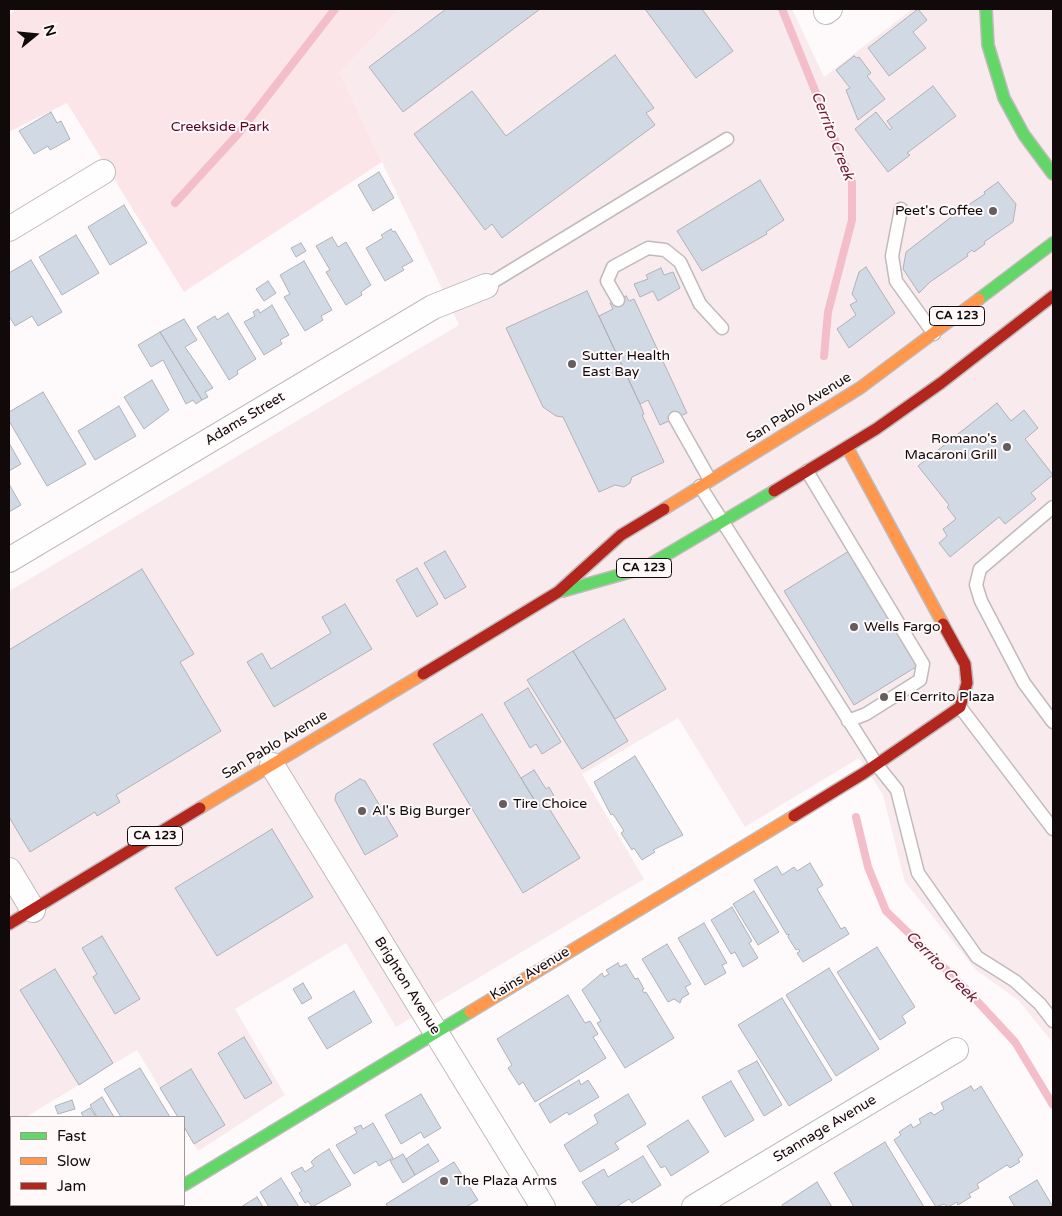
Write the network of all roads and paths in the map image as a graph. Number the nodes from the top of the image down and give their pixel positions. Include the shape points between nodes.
1 (986, 9) edge
2 (727, 139) dead end
3 (104, 172) dead end
4 (1053, 174) edge
5 (901, 209) dead end
6 (9, 229) edge
7 (1053, 243) edge
8 (486, 286) joint
9 (1053, 296) edge
10 (618, 300) dead end
11 (722, 328) dead end
12 (934, 334) junction
13 (675, 418) dead end
14 (847, 447) junction
15 (807, 471) junction
16 (705, 483) junction
17 (1053, 507) edge
18 (722, 522) junction
19 (9, 560) edge
20 (558, 592) junction
21 (960, 707) junction
22 (848, 721) junction
23 (1053, 722) edge
24 (272, 765) junction
25 (877, 765) junction
26 (1053, 829) edge
27 (9, 870) edge
28 (33, 910) junction
29 (9, 924) edge
30 (1053, 1021) edge
31 (436, 1032) junction
32 (956, 1050) dead end
33 (185, 1184) edge
34 (543, 1207) edge
35 (694, 1207) edge

1 - 4 main road via 988,45 1004,98 1024,135
2 - 8 lane
3 - 6 street
5 - 12 lane via 892,256 896,280
7 - 12 main road, San Pablo Avenue / CA 123
8 - 19 street, Adams Street via 433,307
9 - 14 main road, San Pablo Avenue / CA 123 via 941,383
10 - 11 lane via 607,281 613,267 648,248 665,250 680,262 700,304
12 - 16 main road, San Pablo Avenue / CA 123 via 860,388
13 - 16 lane
14 - 15 main road, San Pablo Avenue / CA 123
14 - 21 main road via 966,664 967,683
15 - 18 main road, San Pablo Avenue / CA 123
15 - 22 lane via 923,664 920,680 866,714
16 - 18 lane
16 - 20 main road, San Pablo Avenue / CA 123 via 621,535
17 - 23 lane via 980,569 976,585 981,601 1024,683
18 - 20 main road, San Pablo Avenue / CA 123 via 644,568
18 - 22 lane
20 - 24 main road, San Pablo Avenue / CA 123
21 - 25 main road, Kains Avenue
21 - 26 lane
22 - 25 lane
24 - 28 main road, San Pablo Avenue / CA 123
24 - 31 street, Brighton Avenue
25 - 30 lane via 897,790 918,873 937,902 977,957 1015,981
25 - 31 main road, Kains Avenue
27 - 28 street
28 - 29 main road, San Pablo Avenue / CA 123
31 - 33 main road, Kains Avenue
31 - 34 street, Brighton Avenue
32 - 35 street, Stannage Avenue

